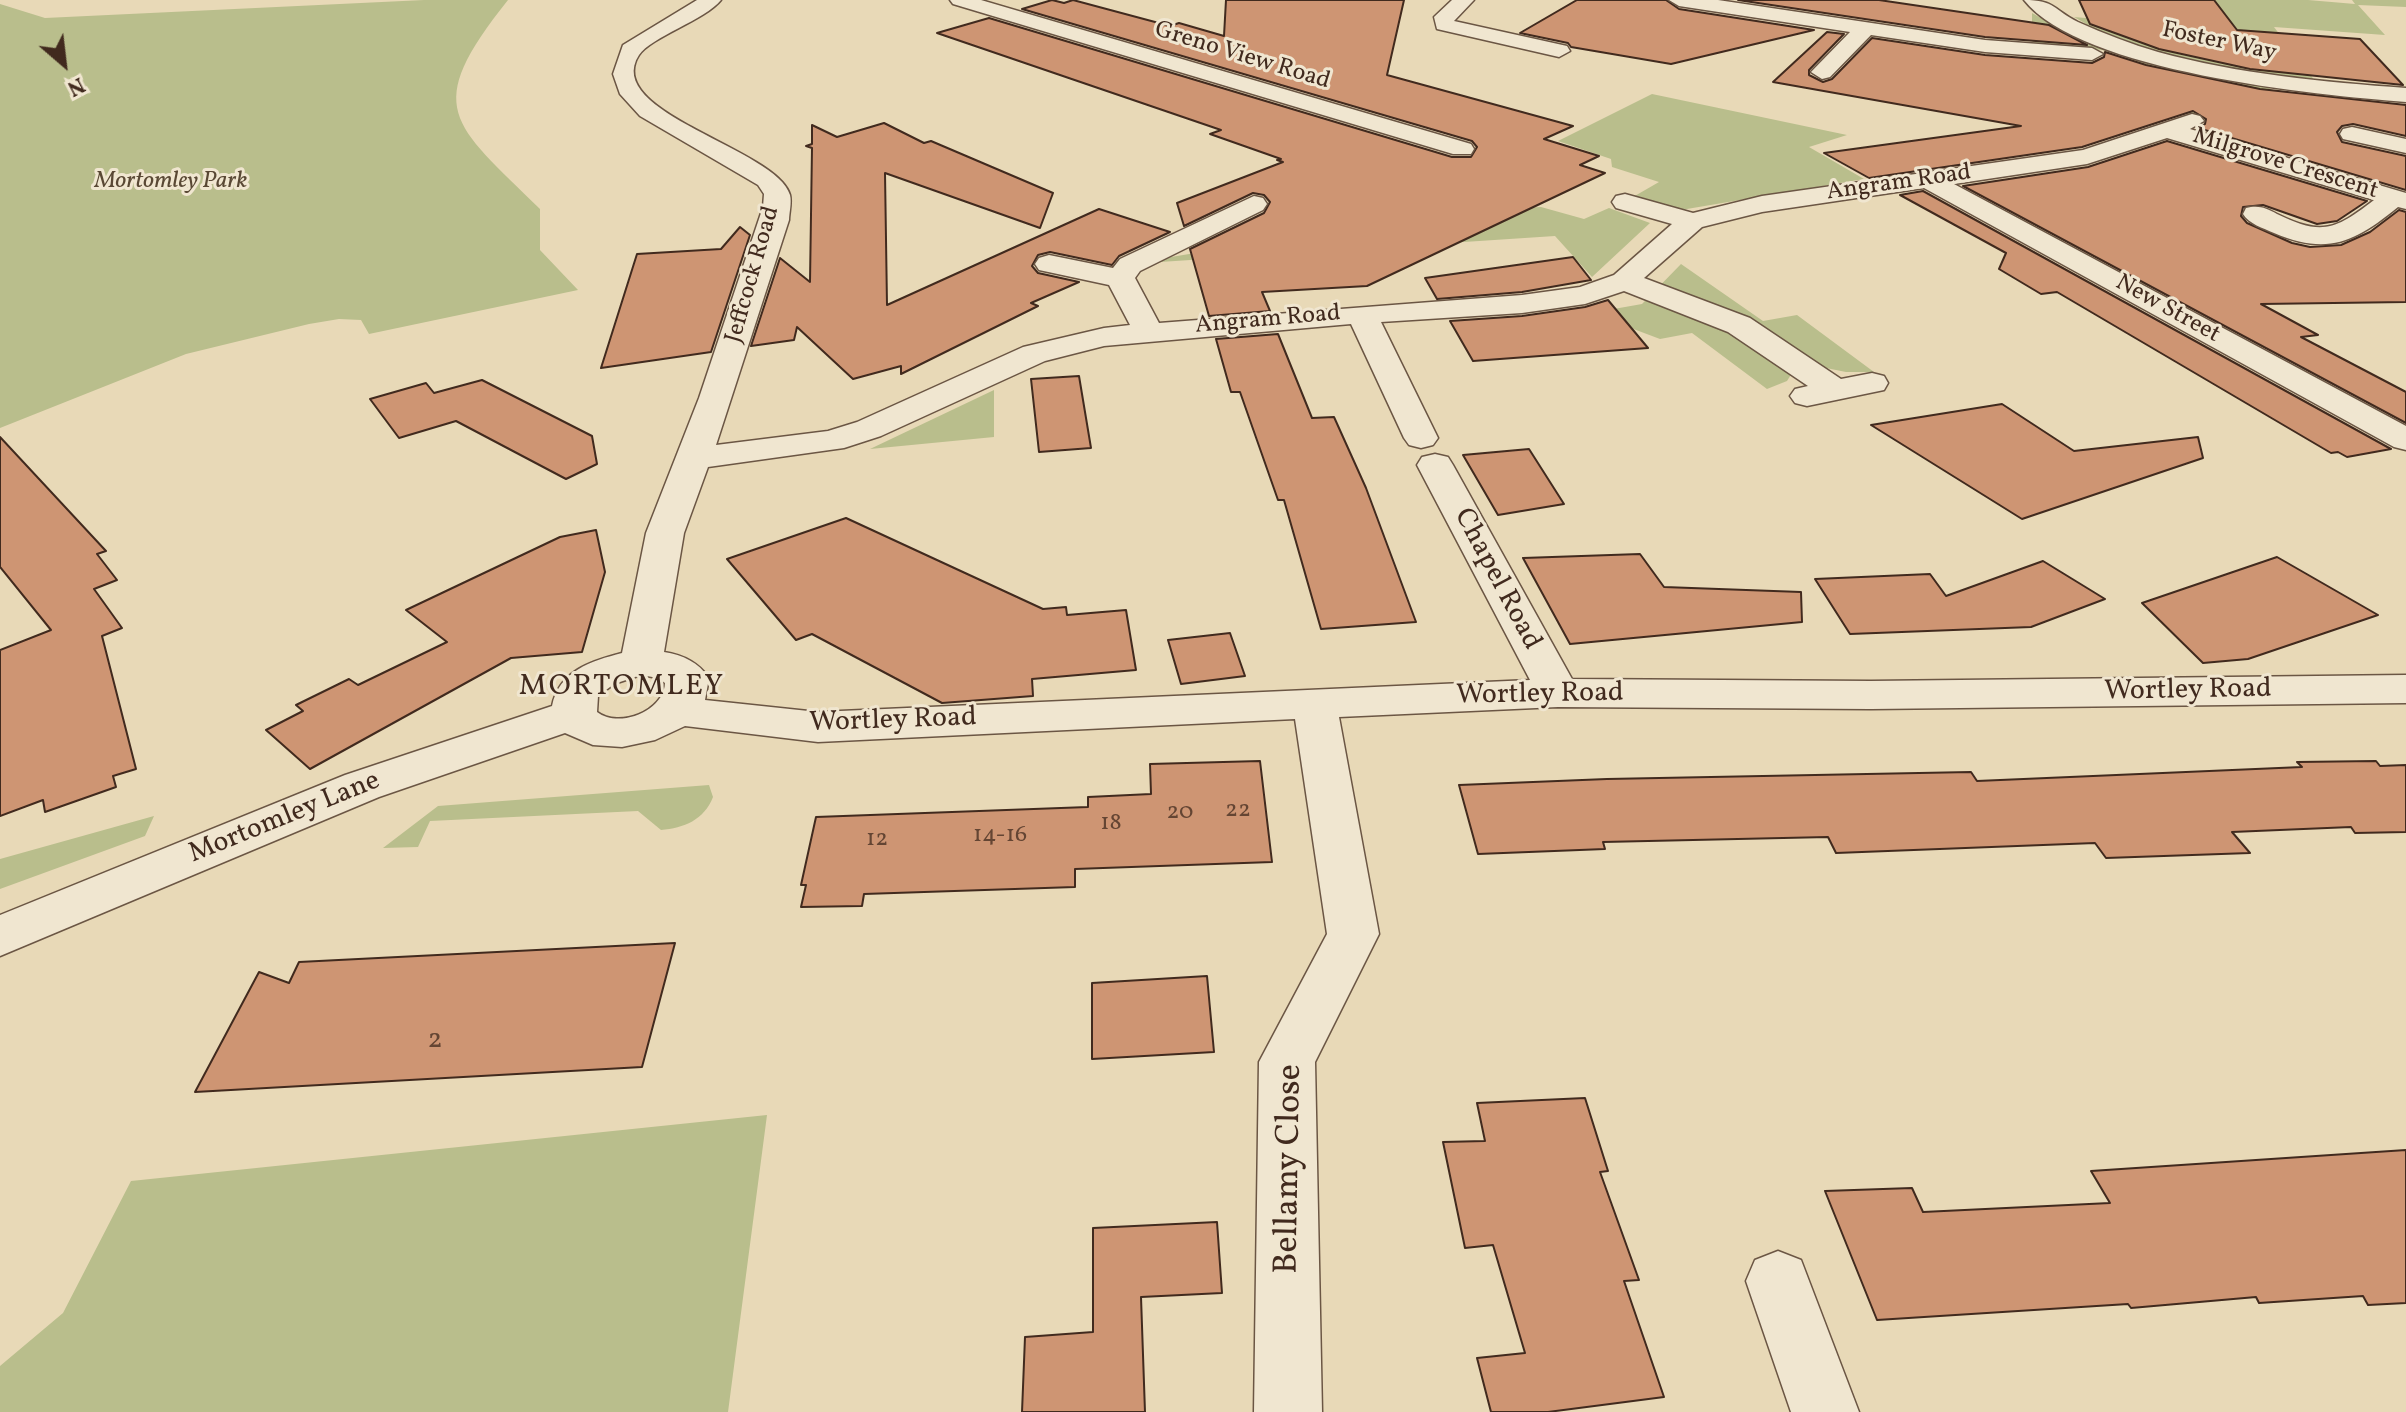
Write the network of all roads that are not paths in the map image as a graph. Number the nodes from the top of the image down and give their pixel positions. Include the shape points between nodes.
1 (711, 0) edge
2 (960, 0) edge
3 (1464, 0) edge
4 (1679, 0) edge
5 (2034, 0) edge
6 (1867, 27) junction
7 (1559, 51) dead end
8 (2092, 54) dead end
9 (1822, 72) dead end
10 (2406, 95) edge
11 (2192, 121) dead end
12 (2163, 129) junction
13 (2352, 134) dead end
14 (2406, 146) edge
15 (1462, 149) dead end
16 (1928, 180) junction
17 (2400, 199) edge
18 (1625, 202) dead end
19 (1254, 204) dead end
20 (2256, 214) dead end
21 (1692, 221) junction
22 (1049, 264) dead end
23 (1120, 278) junction
24 (1624, 281) junction
25 (1362, 314) junction
26 (1148, 331) junction
27 (1872, 383) dead end
28 (1835, 390) junction
29 (1797, 398) dead end
30 (2406, 440) edge
31 (694, 458) junction
32 (641, 662) junction
33 (2406, 689) edge
34 (1558, 693) junction
35 (1315, 704) junction
36 (676, 711) junction
37 (574, 714) junction
38 (0, 936) edge
39 (1778, 1281) dead end
40 (1288, 1412) edge
41 (1825, 1412) edge

1 - 31 street, Jeffcock Road via 631,50 624,75 629,90 656,117 764,174 777,194 775,220
2 - 15 street, Greno View Road
3 - 7 street via 1444,17 1444,25
4 - 6 street
5 - 10 street, Foster Way via 2086,33 2174,61 2287,84
6 - 8 street via 2060,57
6 - 9 street
11 - 12 street, Angram Road
12 - 16 street, Angram Road via 2087,157
12 - 17 street, Milgrove Crescent
13 - 14 street
16 - 21 street, Angram Road via 1762,204
16 - 30 street, New Street
17 - 20 street via 2335,238 2320,240 2294,234
18 - 21 street
19 - 23 street via 1130,265
21 - 24 street, Angram Road
22 - 23 street
23 - 26 street
24 - 25 street, Angram Road via 1585,295 1533,303
24 - 28 street via 1739,325
25 - 26 street, Angram Road
25 - 34 street, Chapel Road via 1428,452
26 - 31 street, Angram Road via 1034,354 832,441
27 - 28 street
28 - 29 street
31 - 32 street, Jeffcock Road via 665,533
32 - 36 street via 670,666 687,678 689,689
32 - 37 street via 590,680 574,702
33 - 34 street, Wortley Road
34 - 35 street, Wortley Road
35 - 36 street, Wortley Road via 818,727
35 - 40 street, Bellamy Close via 1353,934 1287,1062
36 - 37 street via 626,732 592,730
37 - 38 street, Mortomley Lane via 362,786
39 - 41 street

